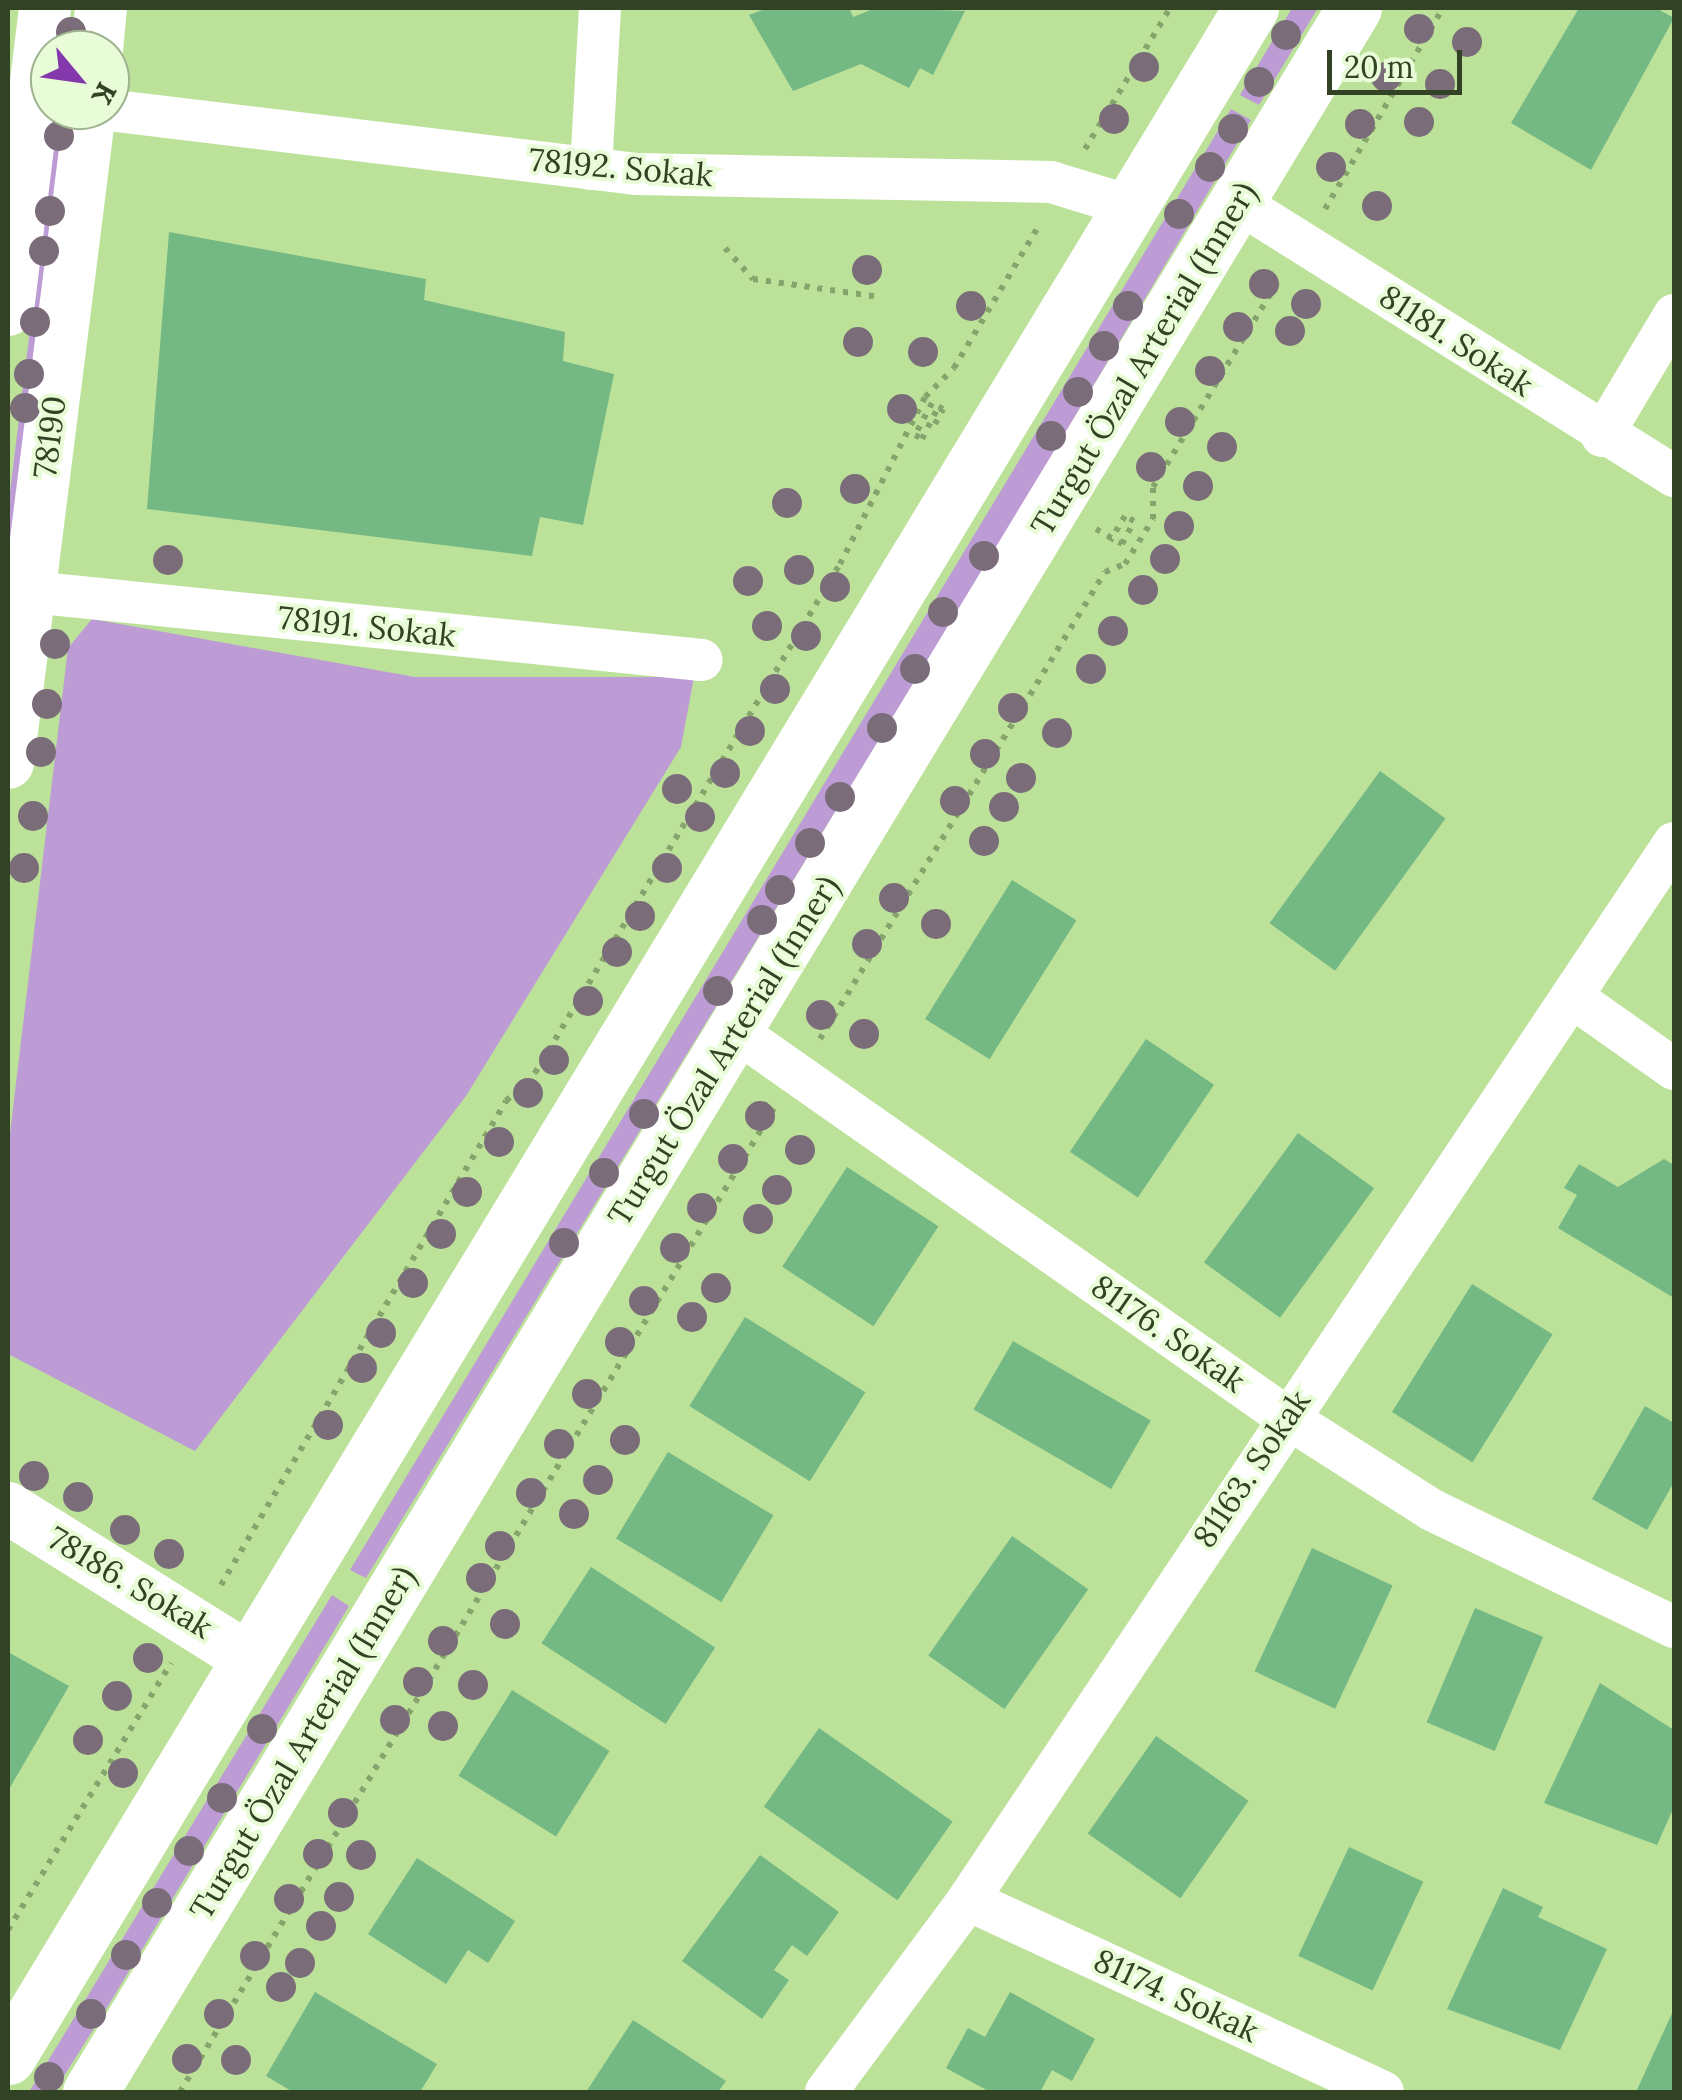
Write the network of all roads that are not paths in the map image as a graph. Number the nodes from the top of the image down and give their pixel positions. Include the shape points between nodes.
1 (46, 8) edge
2 (600, 8) edge
3 (1252, 8) edge
4 (1354, 8) edge
5 (130, 113) edge
6 (88, 130) edge
7 (591, 169) junction
8 (1239, 203) junction
9 (1133, 206) junction
10 (8, 310) edge
11 (1674, 315) edge
12 (1602, 436) junction
13 (1674, 476) edge
14 (32, 592) junction
15 (702, 660) dead end
16 (8, 763) edge
17 (1674, 843) edge
18 (1572, 997) junction
19 (737, 1032) junction
20 (1674, 1069) edge
21 (1286, 1417) junction
22 (8, 1508) edge
23 (1674, 1627) edge
24 (251, 1660) junction
25 (968, 1900) junction
26 (8, 2056) edge
27 (98, 2090) edge
28 (826, 2092) edge
29 (1384, 2092) edge

1 - 10 street
2 - 7 street
3 - 9 main road
4 - 8 main road, Turgut Özal Arterial (Inner)
5 - 7 street, 78192. Sokak
6 - 14 street, 78190
7 - 9 street, 78192. Sokak via 1051,182
8 - 12 street, 81181. Sokak
8 - 19 main road, Turgut Özal Arterial (Inner)
9 - 24 main road
11 - 12 street
12 - 13 street, 81181. Sokak
14 - 15 street, 78191. Sokak
14 - 16 street, 78190
17 - 18 street, 81163. Sokak
18 - 20 street
18 - 21 street, 81163. Sokak
19 - 21 street, 81176. Sokak
19 - 27 main road, Turgut Özal Arterial (Inner)
21 - 23 street, 81176. Sokak via 1432,1510
21 - 25 street, 81163. Sokak
22 - 24 street, 78186. Sokak
24 - 26 main road
25 - 28 street, 81163. Sokak
25 - 29 street, 81174. Sokak

